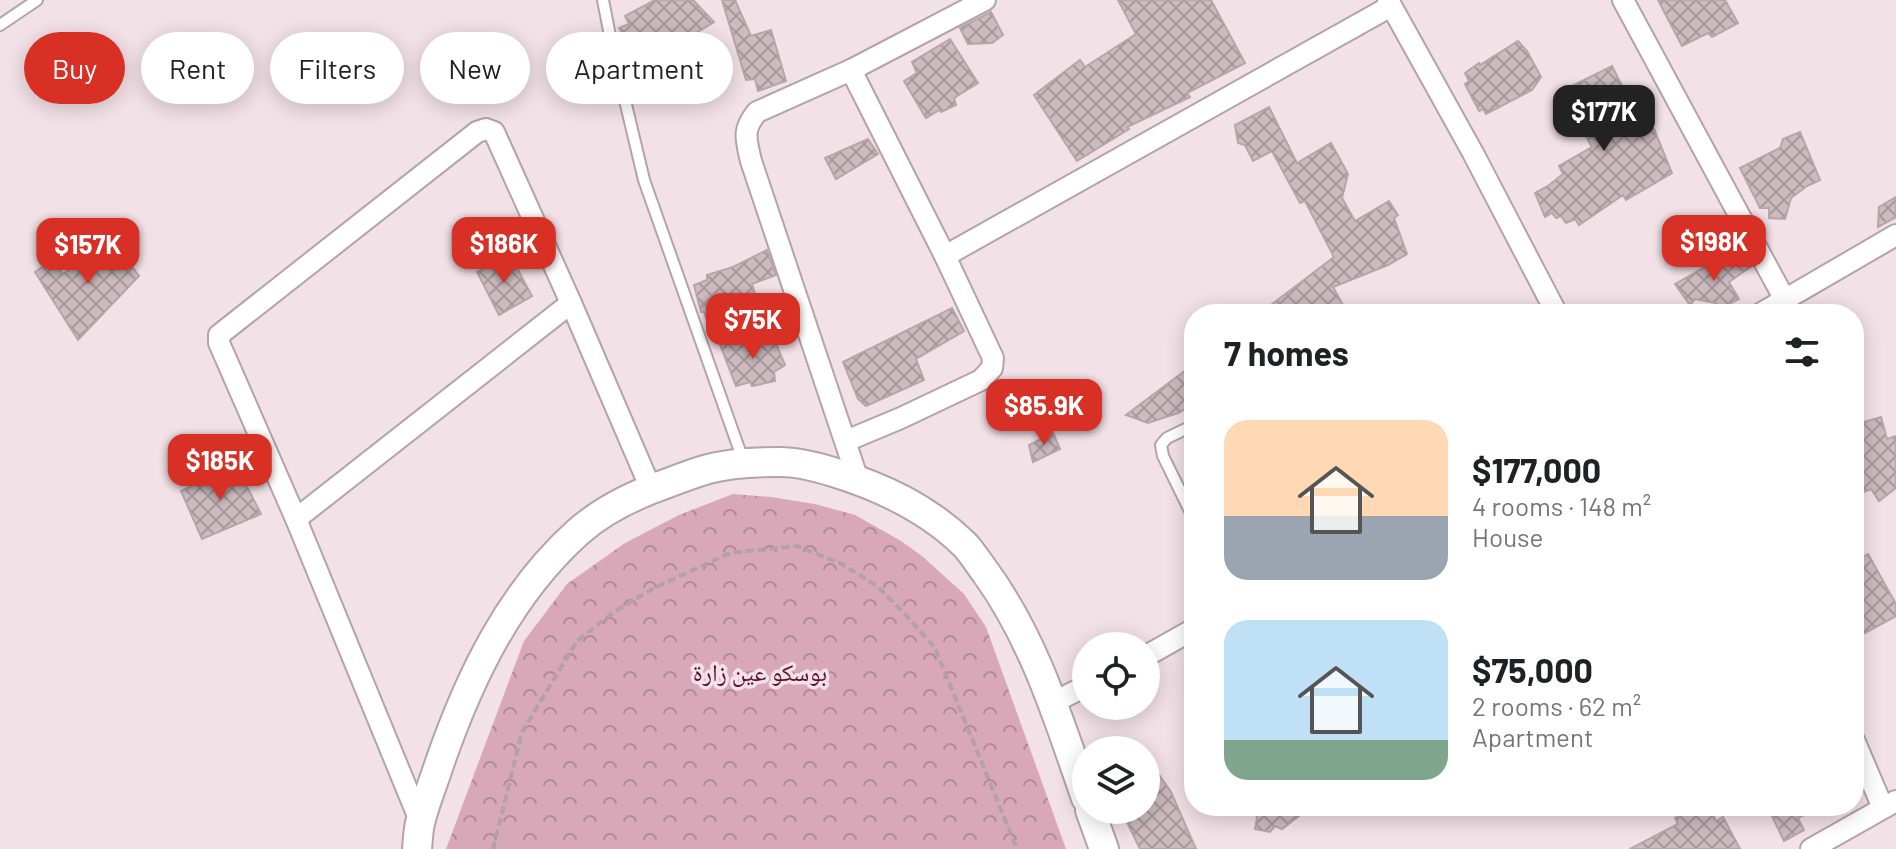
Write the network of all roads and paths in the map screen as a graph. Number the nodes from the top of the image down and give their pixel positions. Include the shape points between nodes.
1 (37, 0) edge
2 (603, 0) edge
3 (985, 0) edge
4 (1623, 0) edge
5 (1389, 3) edge
6 (0, 25) edge
7 (851, 70) junction
8 (1896, 235) edge
9 (945, 256) junction
10 (1785, 300) junction
11 (571, 303) junction
12 (1552, 304) edge
13 (1778, 304) edge
14 (1184, 430) edge
15 (846, 441) junction
16 (744, 464) junction
17 (858, 480) junction
18 (651, 489) junction
19 (1184, 499) edge
20 (296, 519) junction
21 (1184, 635) edge
22 (1160, 648) edge
23 (1072, 693) edge
24 (1052, 703) junction
25 (1864, 758) edge
26 (1072, 759) edge
27 (1889, 804) edge
28 (1095, 824) edge
29 (418, 835) edge
30 (493, 849) edge
31 (1017, 849) edge
32 (1104, 849) edge
33 (1811, 849) edge

1 - 6 lane
2 - 16 lane via 644,180
3 - 7 street
4 - 10 street
5 - 9 street
5 - 12 street
7 - 9 street
7 - 15 street via 757,112 748,122 746,139
8 - 10 street
9 - 15 street via 993,358 992,368 981,380
10 - 13 street
11 - 18 street
11 - 20 street
11 - 20 street via 494,132 477,132 219,335
14 - 19 lane via 1161,445
15 - 17 street
16 - 17 main road via 783,462
16 - 18 main road via 709,469
17 - 24 main road via 923,511 965,546 1026,637
18 - 29 main road via 581,529 514,603 468,688
20 - 29 street
21 - 22 street
23 - 24 street
24 - 26 main road
25 - 27 street
27 - 33 street
28 - 32 main road
30 - 31 path via 522,732 577,641 652,589 730,553 797,546 842,564 878,587 935,648

